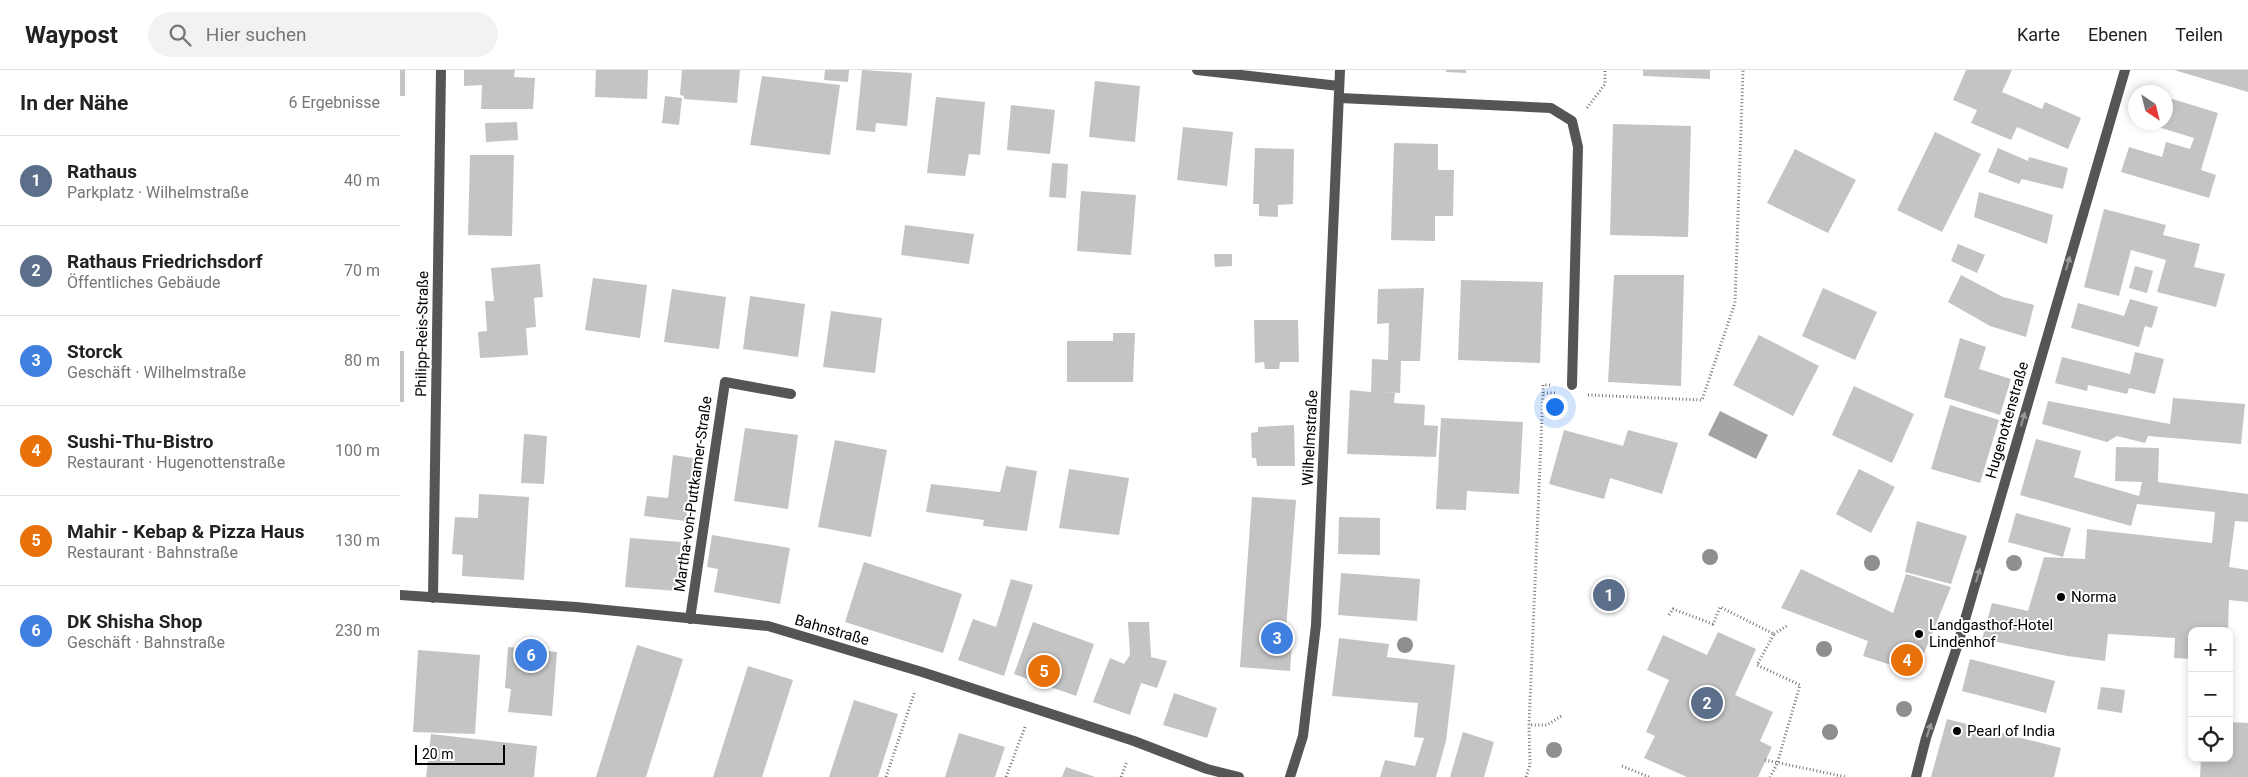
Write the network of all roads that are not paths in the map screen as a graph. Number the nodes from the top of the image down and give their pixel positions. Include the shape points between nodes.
1 (441, 70) edge
2 (1198, 70) edge
3 (1340, 70) edge
4 (2125, 70) edge
5 (1339, 86) junction
6 (1340, 98) junction
7 (1572, 385) dead end
8 (791, 394) dead end
9 (400, 595) edge
10 (433, 598) junction
11 (690, 619) junction
12 (1239, 777) edge
13 (1290, 777) edge
14 (1916, 777) edge

1 - 10 street, Philipp-Reis-Straße
2 - 5 street
3 - 5 street, Wilhelmstraße
14 -> 4 street, Hugenottenstraße via 1958,647
5 - 6 street, Wilhelmstraße
6 - 7 street via 1551,108 1572,121 1578,146
6 - 13 street, Wilhelmstraße via 1316,625 1303,736
8 - 11 street, Martha-von-Puttkamer-Straße via 725,382
9 - 10 street, Bahnstraße
10 - 11 street, Bahnstraße via 576,607
11 - 12 street, Bahnstraße via 768,626 922,672

